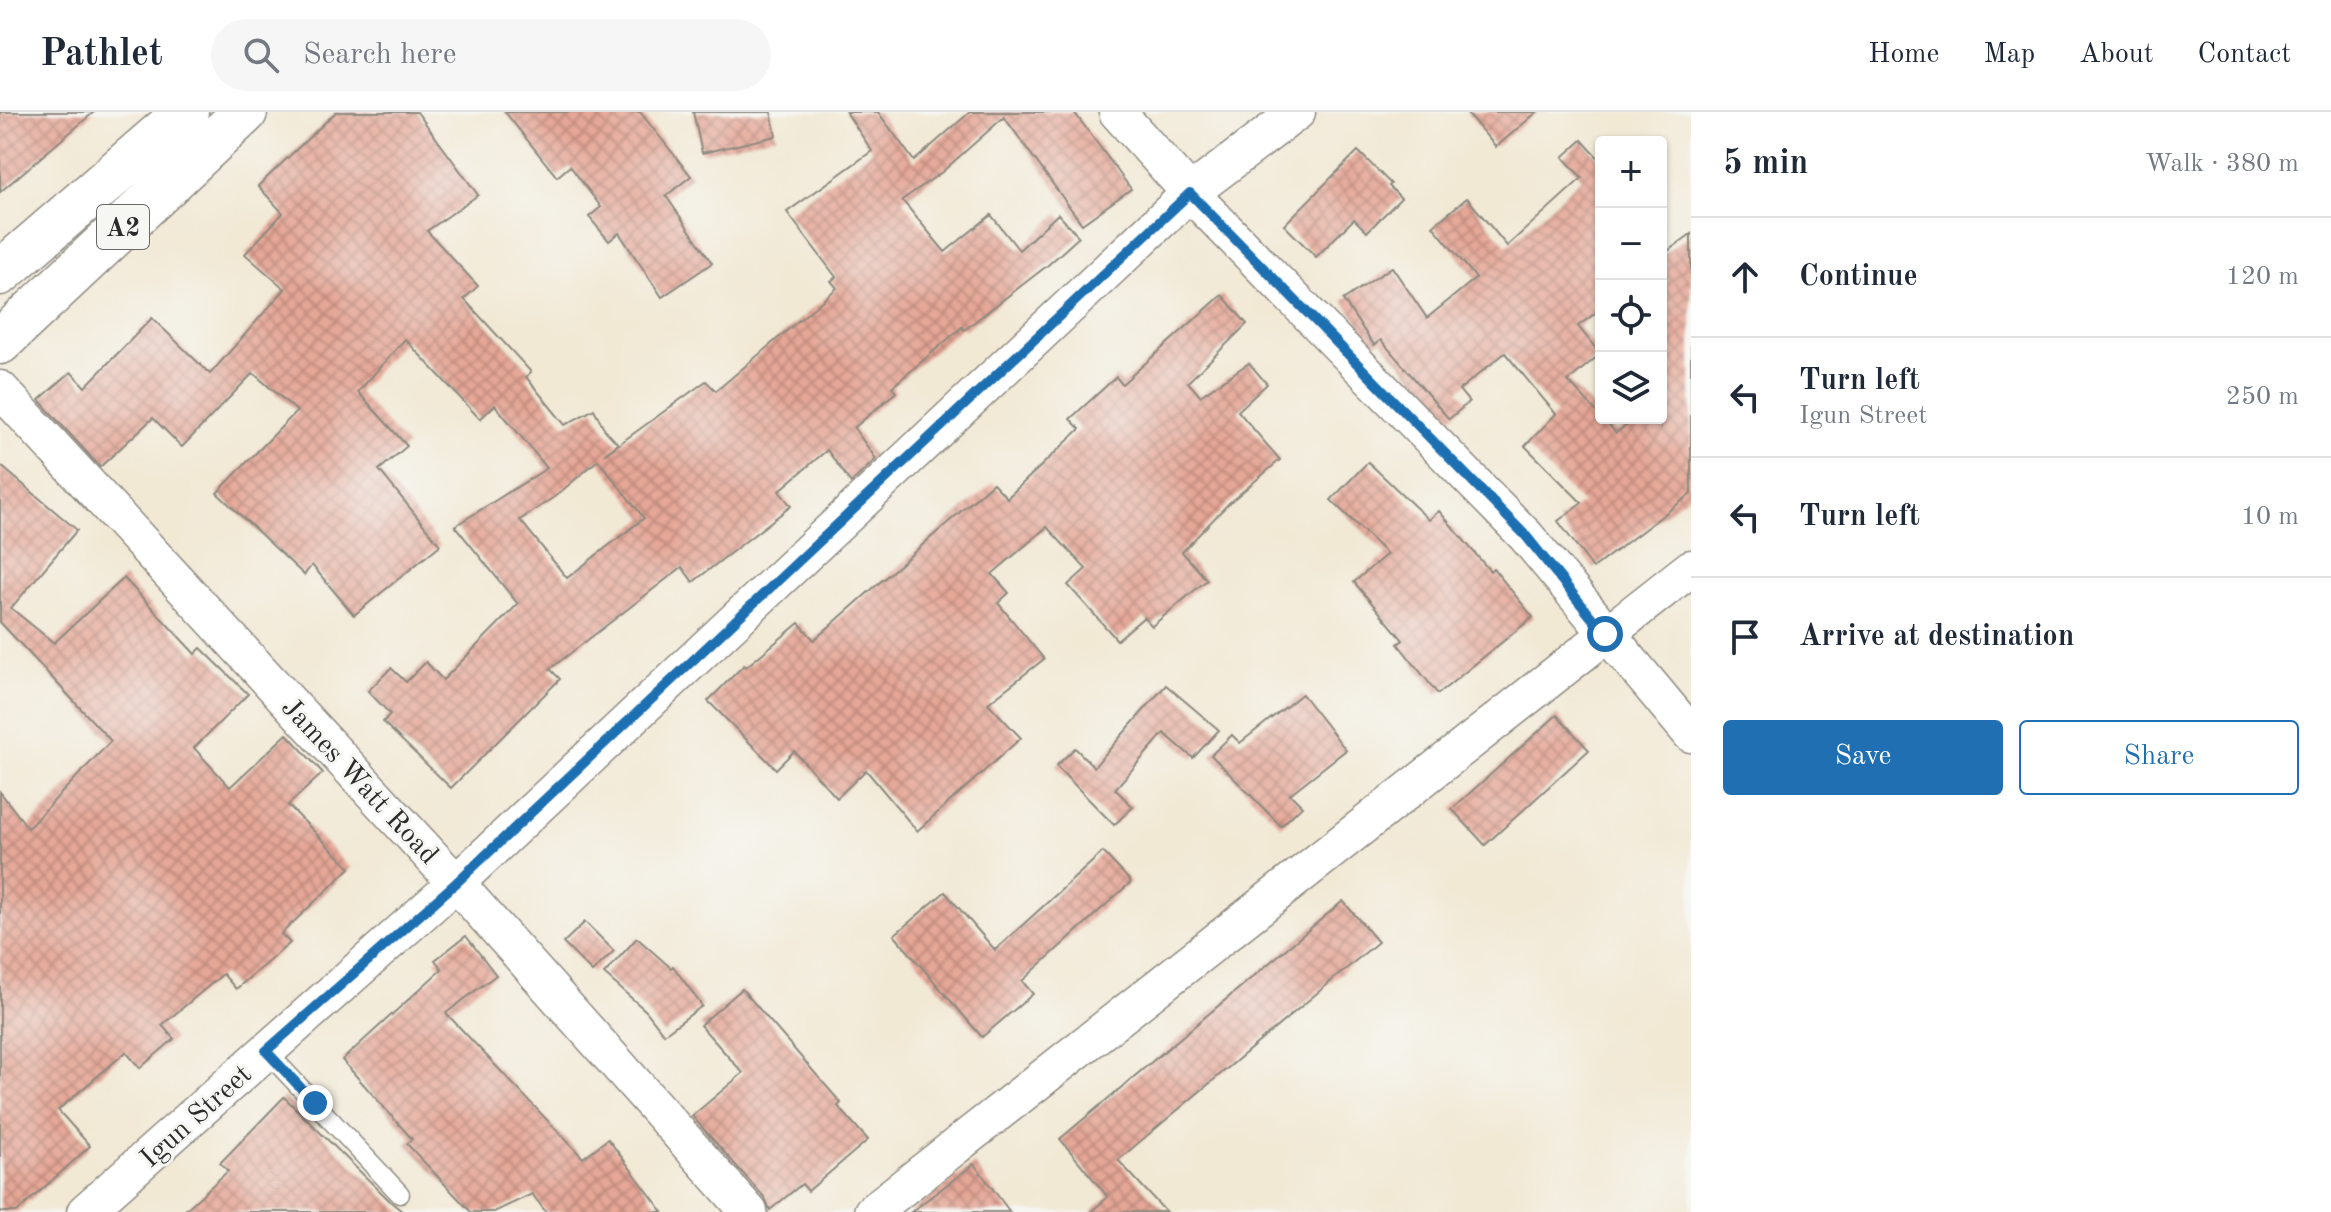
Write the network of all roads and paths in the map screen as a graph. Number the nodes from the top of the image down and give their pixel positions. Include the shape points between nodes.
1 (186, 112) edge
2 (245, 112) edge
3 (1117, 112) edge
4 (1297, 112) edge
5 (1190, 193) junction
6 (0, 273) edge
7 (0, 342) edge
8 (0, 389) edge
9 (1691, 568) edge
10 (1605, 634) junction
11 (1691, 734) edge
12 (456, 883) junction
13 (266, 1051) junction
14 (400, 1194) dead end
15 (85, 1212) edge
16 (749, 1212) edge
17 (872, 1212) edge

1 - 6 highway, A2
2 - 7 highway, A2
3 - 5 street
4 - 5 street, Igun Street
5 - 10 street via 1526,536
5 - 12 street, Igun Street
8 - 12 street, James Watt Road
9 - 10 street
10 - 11 street
10 - 17 street
12 - 13 street, Igun Street
12 - 16 street, James Watt Road
13 - 14 lane
13 - 15 street, Igun Street

